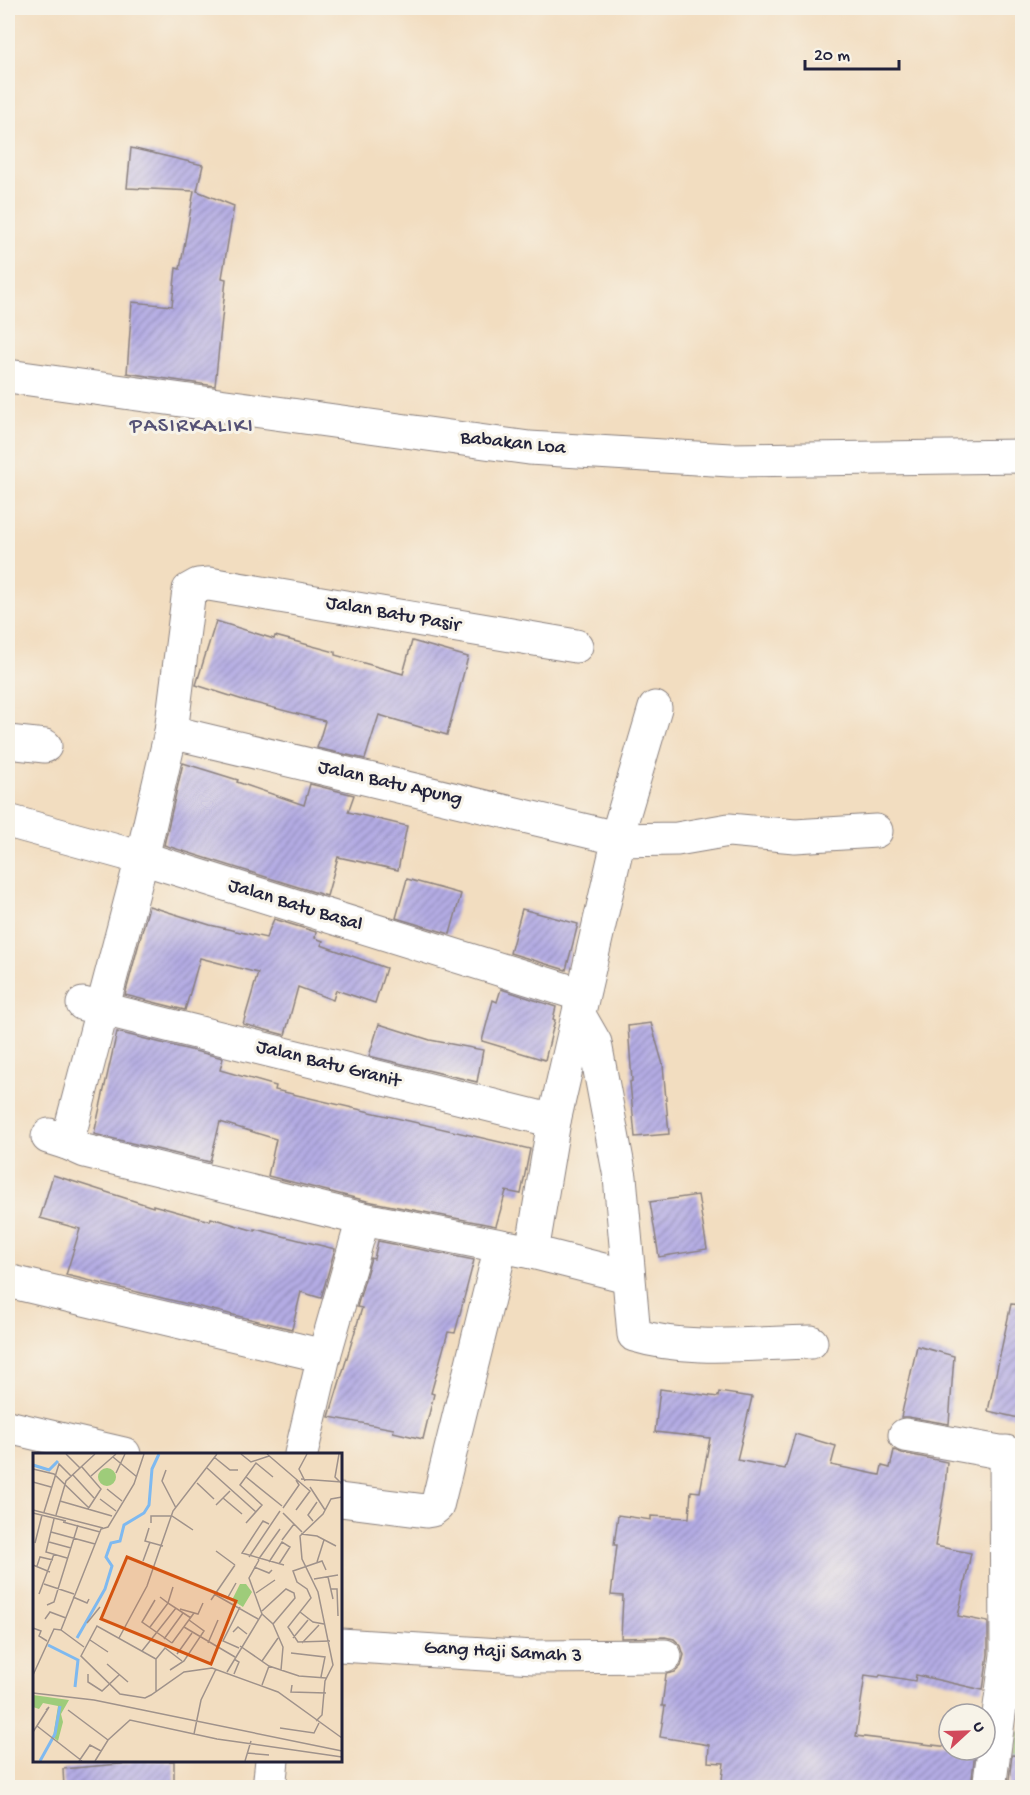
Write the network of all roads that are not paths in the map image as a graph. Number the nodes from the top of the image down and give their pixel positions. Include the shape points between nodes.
1 (8, 376) edge
2 (1023, 456) edge
3 (576, 646) dead end
4 (655, 708) dead end
5 (171, 732) junction
6 (8, 742) edge
7 (45, 747) dead end
8 (8, 821) edge
9 (876, 831) dead end
10 (612, 838) junction
11 (132, 856) junction
12 (580, 1005) junction
13 (92, 1006) junction
14 (554, 1121) junction
15 (363, 1219) junction
16 (517, 1249) junction
17 (627, 1276) junction
18 (8, 1281) edge
19 (811, 1342) dead end
20 (324, 1356) junction
21 (8, 1427) edge
22 (905, 1435) dead end
23 (116, 1453) edge
24 (301, 1453) edge
25 (1014, 1454) edge
26 (342, 1500) edge
27 (342, 1646) edge
28 (665, 1656) dead end
29 (1015, 1657) edge
30 (272, 1762) edge
31 (269, 1788) edge
32 (989, 1788) edge

1 - 2 street, Babakan Loa via 529,448 730,460
3 - 5 street, Jalan Batu Pasir via 198,585 189,590
4 - 10 street
5 - 10 street, Jalan Batu Apung
5 - 11 street
6 - 7 street
8 - 11 street, Jalan Batu Basal
9 - 10 street, Jalan Batu Apung via 795,836 729,830 677,838
10 - 12 street via 616,851
11 - 12 street, Jalan Batu Basal
11 - 13 street
12 - 14 street
12 - 17 street via 594,1043 618,1166
13 - 14 street, Jalan Batu Granit
13 - 15 street via 67,1143 86,1151
14 - 16 street
15 - 16 street
15 - 20 street
16 - 17 street
16 - 26 street via 437,1506 426,1510
17 - 19 street via 634,1335 700,1345
18 - 20 street
20 - 24 street
21 - 23 street
22 - 25 street
25 - 29 street
27 - 28 street, Gang Haji Samah 3 via 534,1657
29 - 32 street
30 - 31 street

